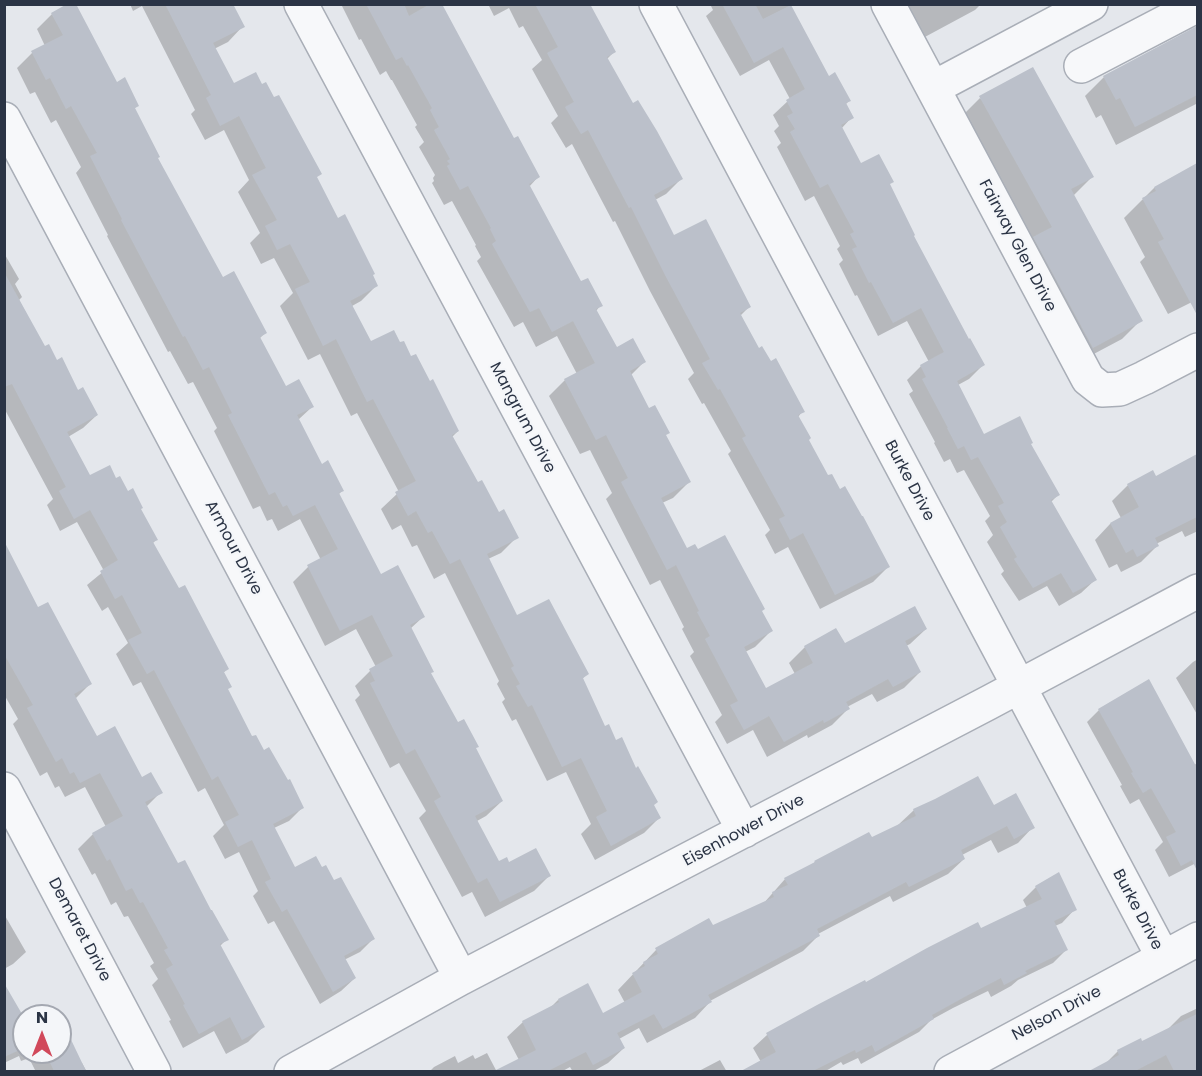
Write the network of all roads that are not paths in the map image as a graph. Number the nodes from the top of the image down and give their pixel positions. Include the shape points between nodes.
1 (301, 4) edge
2 (656, 4) edge
3 (888, 4) edge
4 (1091, 4) edge
5 (1177, 9) edge
6 (1081, 66) dead end
7 (933, 88) junction
8 (4, 119) edge
9 (1197, 350) edge
10 (1197, 591) edge
11 (1018, 687) junction
12 (4, 789) edge
13 (744, 831) junction
14 (1197, 939) edge
15 (1163, 957) junction
16 (461, 978) junction
17 (154, 1071) edge
18 (291, 1071) edge
19 (951, 1071) edge

1 - 13 street, Mangrum Drive
2 - 11 street, Burke Drive
3 - 7 street, Fairway Glen Drive
4 - 7 street
5 - 6 street
7 - 9 street, Fairway Glen Drive via 1088,379 1102,390 1120,389
8 - 16 street, Armour Drive
10 - 11 street, Eisenhower Drive
11 - 13 street, Eisenhower Drive
11 - 15 street, Burke Drive
12 - 17 street, Demaret Drive
13 - 16 street, Eisenhower Drive
14 - 15 street, Nelson Drive
15 - 19 street, Nelson Drive
16 - 18 street, Eisenhower Drive

